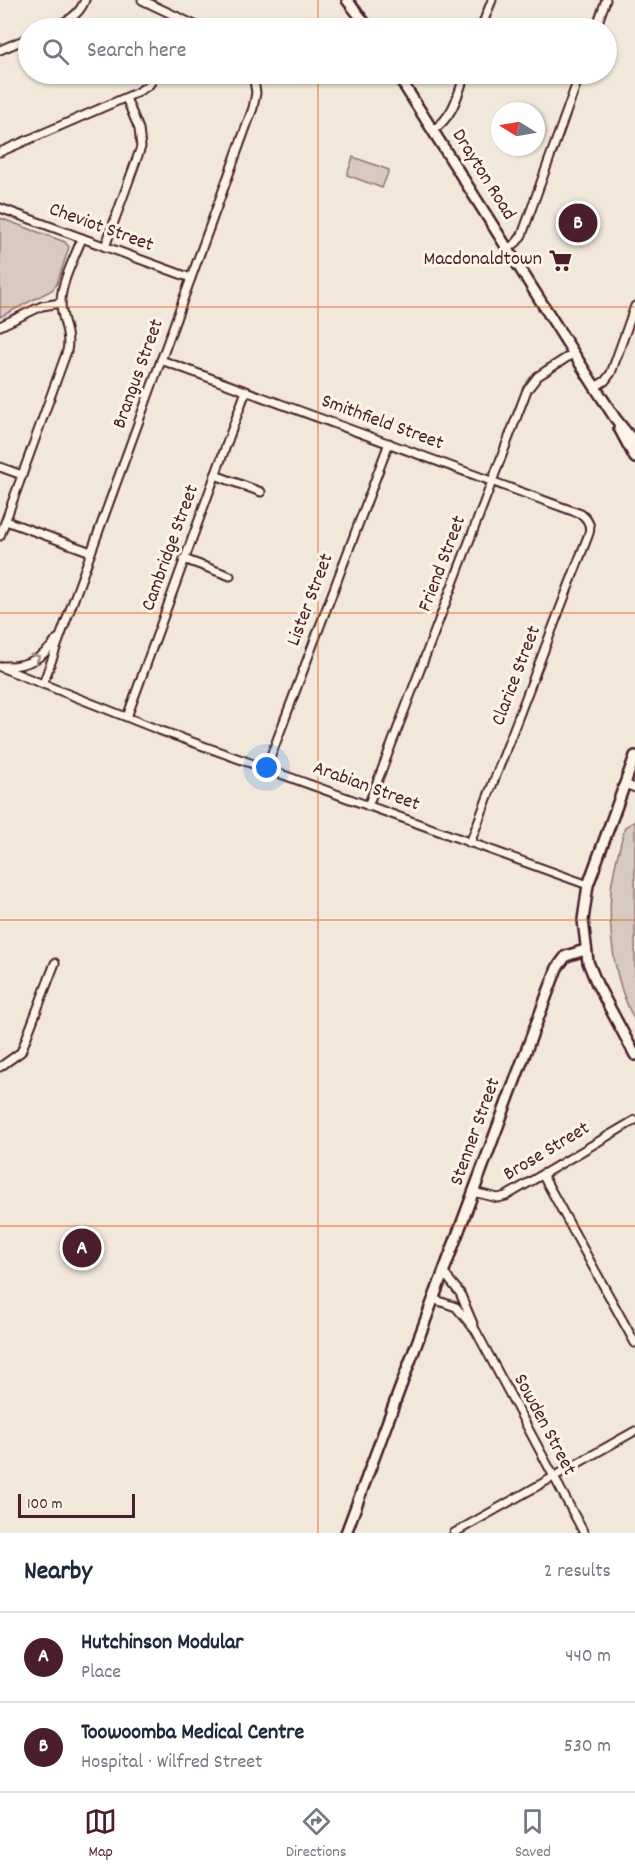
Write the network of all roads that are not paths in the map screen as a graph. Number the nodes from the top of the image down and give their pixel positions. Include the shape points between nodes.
1 (85, 0) edge
2 (142, 0) edge
3 (347, 0) edge
4 (492, 0) edge
5 (606, 0) edge
6 (177, 17) edge
7 (72, 18) edge
8 (361, 18) edge
9 (485, 18) edge
10 (600, 18) edge
11 (18, 42) edge
12 (0, 50) edge
13 (148, 84) edge
14 (255, 84) edge
15 (403, 84) edge
16 (461, 84) edge
17 (576, 84) edge
18 (126, 98) junction
19 (433, 130) junction
20 (0, 152) edge
21 (0, 208) edge
22 (82, 238) junction
23 (105, 247) junction
24 (508, 249) junction
25 (191, 278) junction
26 (61, 303) junction
27 (635, 306) edge
28 (0, 326) edge
29 (574, 353) junction
30 (161, 360) junction
31 (595, 387) junction
32 (246, 391) junction
33 (615, 418) junction
34 (389, 443) junction
35 (635, 443) edge
36 (635, 458) edge
37 (0, 467) edge
38 (215, 475) junction
39 (22, 476) junction
40 (493, 482) junction
41 (261, 492) dead end
42 (6, 521) junction
43 (588, 521) joint
44 (0, 536) edge
45 (91, 552) junction
46 (184, 559) junction
47 (230, 576) dead end
48 (62, 631) junction
49 (0, 666) edge
50 (43, 684) junction
51 (127, 717) junction
52 (635, 756) edge
53 (266, 769) junction
54 (625, 784) junction
55 (635, 788) edge
56 (368, 806) junction
57 (471, 843) junction
58 (588, 885) junction
59 (585, 950) junction
60 (55, 963) dead end
61 (635, 1055) edge
62 (0, 1067) edge
63 (635, 1120) edge
64 (542, 1174) junction
65 (473, 1192) junction
66 (443, 1272) junction
67 (433, 1299) junction
68 (476, 1331) junction
69 (635, 1343) edge
70 (635, 1431) edge
71 (554, 1477) junction
72 (346, 1533) edge
73 (454, 1533) edge
74 (584, 1533) edge

1 - 7 street
2 - 6 street
3 - 8 main road
4 - 9 street
5 - 10 street
11 - 12 street
13 - 18 street
14 - 25 street, Brangus Street via 254,108
15 - 19 main road, Drayton Road
16 - 19 street via 450,114
17 - 24 street via 521,237
18 - 20 street
18 - 23 street via 139,129 141,147
19 - 24 main road, Drayton Road
21 - 22 street, Cheviot Street
22 - 23 street, Cheviot Street
22 - 26 street
23 - 25 street, Cheviot Street
24 - 29 main road, Drayton Road
25 - 30 street, Brangus Street
26 - 28 street via 42,306
26 - 39 street via 69,335 67,351
27 - 31 street via 611,373
29 - 31 main road, Drayton Road
29 - 40 street, Friend Street via 530,385
30 - 32 street, Smithfield Street
30 - 45 street, Brangus Street
31 - 33 main road, Drayton Road
32 - 34 street, Smithfield Street
32 - 38 street, Cambridge Street
33 - 35 main road, Drayton Road
33 - 36 main road, Drayton Road
34 - 40 street, Smithfield Street
34 - 53 street, Lister Street
37 - 39 street
38 - 41 street
38 - 46 street, Cambridge Street
39 - 42 street
40 - 43 street, Smithfield Street via 581,514
40 - 56 street, Friend Street
42 - 44 street
42 - 45 street
43 - 57 street, Clarice Street via 588,536
45 - 48 street, Brangus Street
46 - 47 street
46 - 51 street, Cambridge Street
49 -> 48 street via 37,658 49,650
48 - 50 street, Brangus Street
49 - 50 street, Arabian Street
50 - 51 street, Arabian Street
51 - 53 street, Arabian Street
52 - 54 main road
53 - 56 street, Arabian Street
54 - 55 street
54 - 58 main road
56 - 57 street, Arabian Street
57 - 58 street, Arabian Street
58 - 59 main road via 583,920
59 - 61 main road via 597,984
59 - 65 main road, Stenner Street via 566,956 557,968
60 - 62 street via 21,1052
63 - 64 street, Brose Street
64 - 65 street, Brose Street via 506,1196
64 - 69 street
65 - 66 main road, Stenner Street
66 - 67 main road, Stenner Street
66 - 68 street, Sowden Street via 460,1293
67 - 68 street, Sowden Street via 456,1307
67 - 72 main road, Stenner Street
68 - 71 street, Sowden Street
70 - 71 street
71 - 73 street
71 - 74 street, Sowden Street

